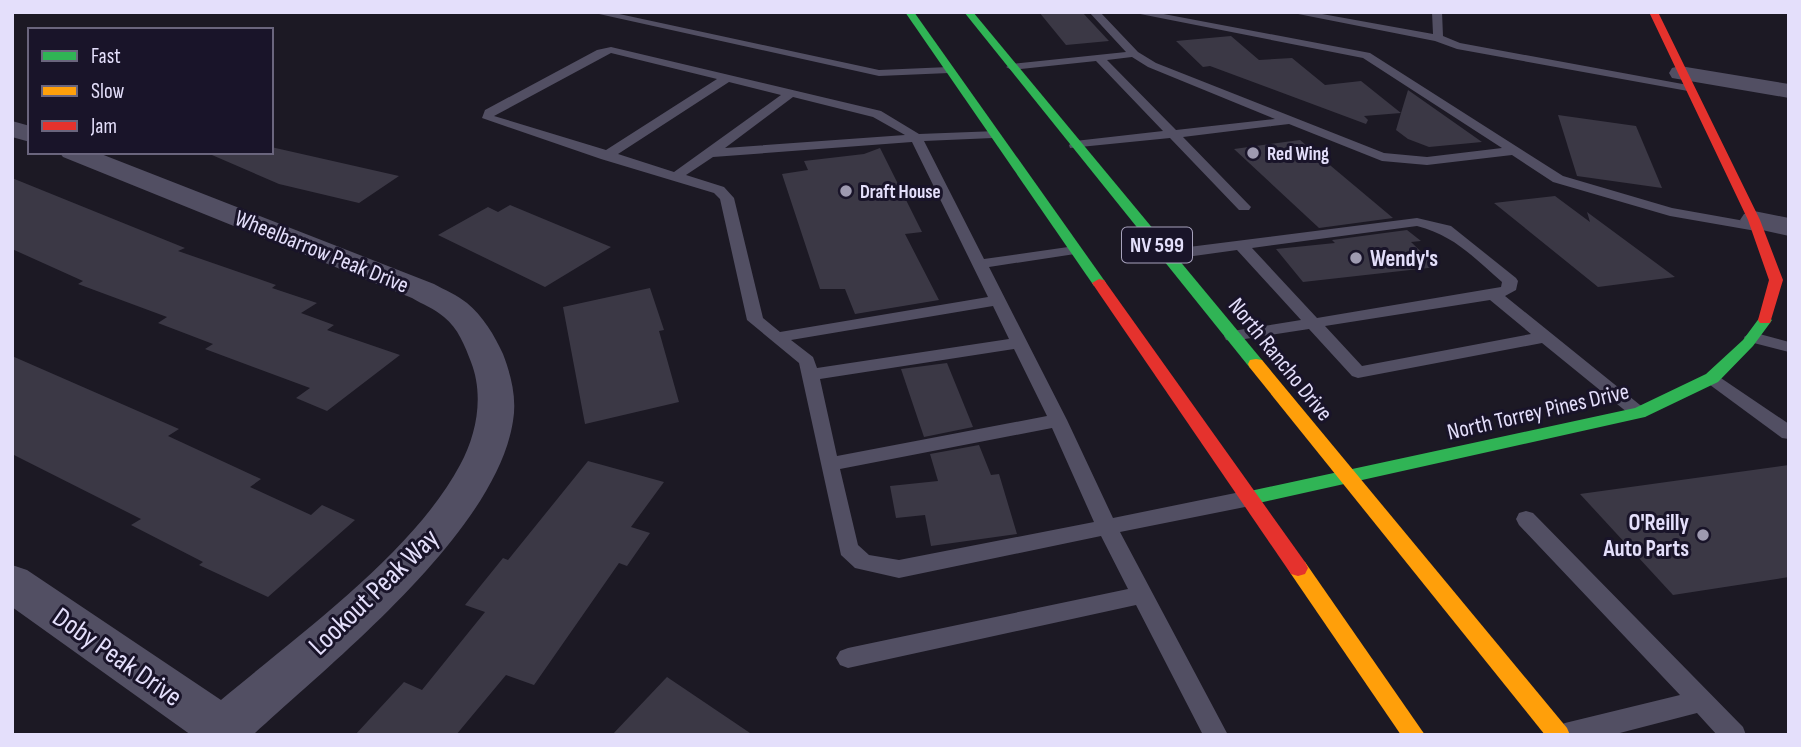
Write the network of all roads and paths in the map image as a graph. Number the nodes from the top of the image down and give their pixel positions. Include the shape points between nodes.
1 (595, 12) edge
2 (909, 12) edge
3 (968, 12) edge
4 (1094, 12) edge
5 (1135, 12) edge
6 (1293, 12) edge
7 (1437, 12) edge
8 (1653, 12) edge
9 (1438, 38) junction
10 (1134, 54) junction
11 (1098, 57) junction
12 (1012, 67) junction
13 (949, 70) junction
14 (727, 77) junction
15 (1684, 80) junction
16 (1789, 91) edge
17 (791, 93) junction
18 (1289, 120) junction
19 (993, 134) junction
20 (1173, 134) junction
21 (916, 138) junction
22 (1075, 145) junction
23 (1514, 150) junction
24 (710, 153) junction
25 (77, 154) edge
26 (606, 156) junction
27 (675, 177) junction
28 (1244, 207) dead end
29 (1755, 224) junction
30 (1789, 227) edge
31 (1240, 244) junction
32 (1075, 250) junction
33 (1165, 255) junction
34 (978, 264) junction
35 (1493, 295) junction
36 (996, 301) junction
37 (1315, 323) junction
38 (1232, 336) junction
39 (779, 337) junction
40 (1545, 337) junction
41 (1752, 337) junction
42 (1018, 343) junction
43 (1789, 347) edge
44 (810, 375) junction
45 (1712, 378) junction
46 (1639, 413) junction
47 (1058, 420) junction
48 (495, 421) joint
49 (1789, 433) edge
50 (830, 464) junction
51 (1347, 477) junction
52 (1250, 498) junction
53 (1526, 519) dead end
54 (1107, 528) junction
55 (12, 583) edge
56 (1142, 595) junction
57 (848, 658) dead end
58 (1701, 701) junction
59 (220, 732) edge
60 (1216, 735) edge
61 (1414, 735) edge
62 (1559, 735) edge
63 (1565, 735) edge
64 (1734, 735) edge

1 - 13 lane via 879,73
2 - 13 main road, NV 599
3 - 12 main road, North Rancho Drive / NV 599
4 - 10 lane
5 - 23 lane via 1366,55
6 - 9 lane
7 - 9 lane
8 - 15 main road, North Torrey Pines Drive
9 - 15 lane via 1457,46
10 - 11 lane
10 - 18 lane
11 - 12 lane
11 - 20 lane
12 - 22 main road, North Rancho Drive / NV 599
13 - 19 main road, NV 599
14 - 17 lane
14 - 26 lane
14 - 26 lane via 611,50 489,113 488,118
15 - 16 street
15 - 29 main road, North Torrey Pines Drive
17 - 21 lane via 877,114
17 - 24 lane
18 - 20 lane
18 - 23 lane via 1382,158 1427,161
19 - 21 lane
19 - 32 main road, NV 599
20 - 22 lane
20 - 28 lane
21 - 24 lane
21 - 34 lane
22 - 33 main road, North Rancho Drive / NV 599
23 - 29 lane via 1558,179 1670,212
24 - 27 lane
25 - 48 street, Wheelbarrow Peak Drive via 424,291 456,310 480,340 495,377
26 - 27 lane
27 - 39 lane via 719,190 727,198 754,320
29 - 30 street
29 - 41 main road, North Torrey Pines Drive via 1776,280 1768,316
31 - 33 lane
31 - 35 lane via 1417,222 1446,229 1510,281 1508,290
31 - 37 lane
32 - 34 lane
32 - 52 main road, NV 599
33 - 38 main road, North Rancho Drive / NV 599
34 - 36 lane
35 - 37 lane
35 - 40 lane
36 - 39 lane
36 - 42 lane
37 - 38 lane
37 - 40 lane via 1358,372
38 - 51 main road, North Rancho Drive / NV 599
39 - 44 lane via 807,361
40 - 46 lane
41 - 43 lane
41 - 45 main road, North Torrey Pines Drive
42 - 44 lane
42 - 47 lane
44 - 50 lane
45 - 46 main road, North Torrey Pines Drive
45 - 49 lane
46 - 51 main road, North Torrey Pines Drive
47 - 50 lane
47 - 54 lane
48 - 59 street, Lookout Peak Way via 479,468 443,523 388,584
50 - 54 lane via 848,549 863,562 899,569
51 - 52 main road, North Torrey Pines Drive
51 - 62 main road, North Rancho Drive / NV 599
52 - 54 lane
52 - 61 main road, NV 599
53 - 58 lane
54 - 56 lane
55 - 59 street, Doby Peak Drive
56 - 57 lane
56 - 60 lane
58 - 63 lane
58 - 64 lane

